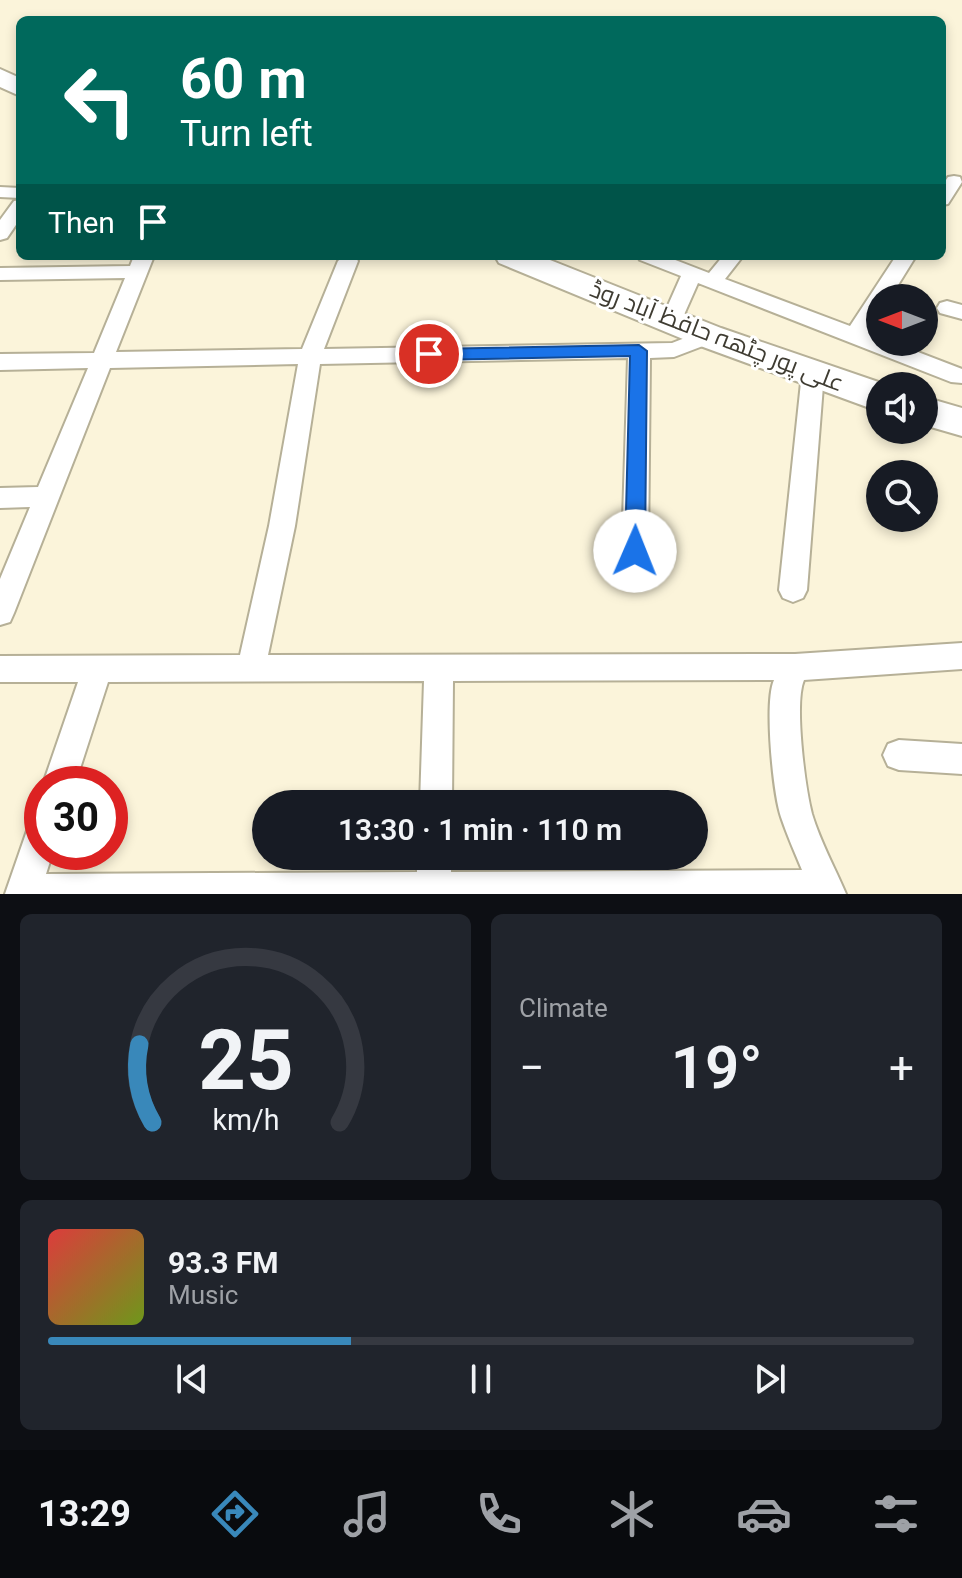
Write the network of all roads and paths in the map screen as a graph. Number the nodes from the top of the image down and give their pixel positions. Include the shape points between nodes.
1 (954, 181) dead end
2 (946, 194) edge
3 (16, 211) edge
4 (0, 234) edge
5 (521, 260) edge
6 (657, 260) edge
7 (730, 260) edge
8 (903, 260) edge
9 (348, 261) dead end
10 (142, 264) edge
11 (0, 274) edge
12 (692, 274) junction
13 (713, 281) junction
14 (672, 321) junction
15 (708, 336) junction
16 (855, 336) junction
17 (639, 351) junction
18 (310, 357) junction
19 (100, 360) junction
20 (0, 362) edge
21 (813, 373) junction
22 (959, 376) dead end
23 (866, 392) edge
24 (938, 415) edge
25 (962, 422) edge
26 (46, 497) junction
27 (0, 498) edge
28 (635, 551) dead end
29 (793, 590) dead end
30 (0, 613) edge
31 (962, 656) edge
32 (439, 667) junction
33 (795, 667) junction
34 (0, 669) edge
35 (251, 669) junction
36 (97, 670) junction
37 (899, 755) dead end
38 (962, 759) edge
39 (65, 766) edge
40 (436, 790) edge
41 (30, 870) edge
42 (434, 872) edge
43 (828, 890) edge
44 (23, 892) edge
45 (361, 892) edge

1 - 2 street
3 - 4 street
5 - 14 main road, علی پور چٹھہ حافظ آباد روڈ
6 - 12 street
7 - 13 street
8 - 16 street
9 - 18 street
10 - 11 street
10 - 19 street
12 - 13 street
12 - 14 street
13 - 16 street
14 - 15 main road, علی پور چٹھہ حافظ آباد روڈ
15 - 17 street via 674,350
15 - 21 main road, علی پور چٹھہ حافظ آباد روڈ
16 - 22 street
17 - 18 street
17 - 28 street
18 - 19 street
18 - 35 street
19 - 20 street
19 - 26 street
21 - 23 main road, علی پور چٹھہ حافظ آباد روڈ
21 - 29 street
24 - 25 main road
26 - 27 street
26 - 30 street
31 - 33 street
32 - 33 street
32 - 35 street
32 - 40 street
33 - 43 street via 784,692 796,814
34 - 36 street
35 - 36 street
36 - 39 street
37 - 38 street
41 - 44 street
42 - 43 street
42 - 45 street
44 - 45 street

